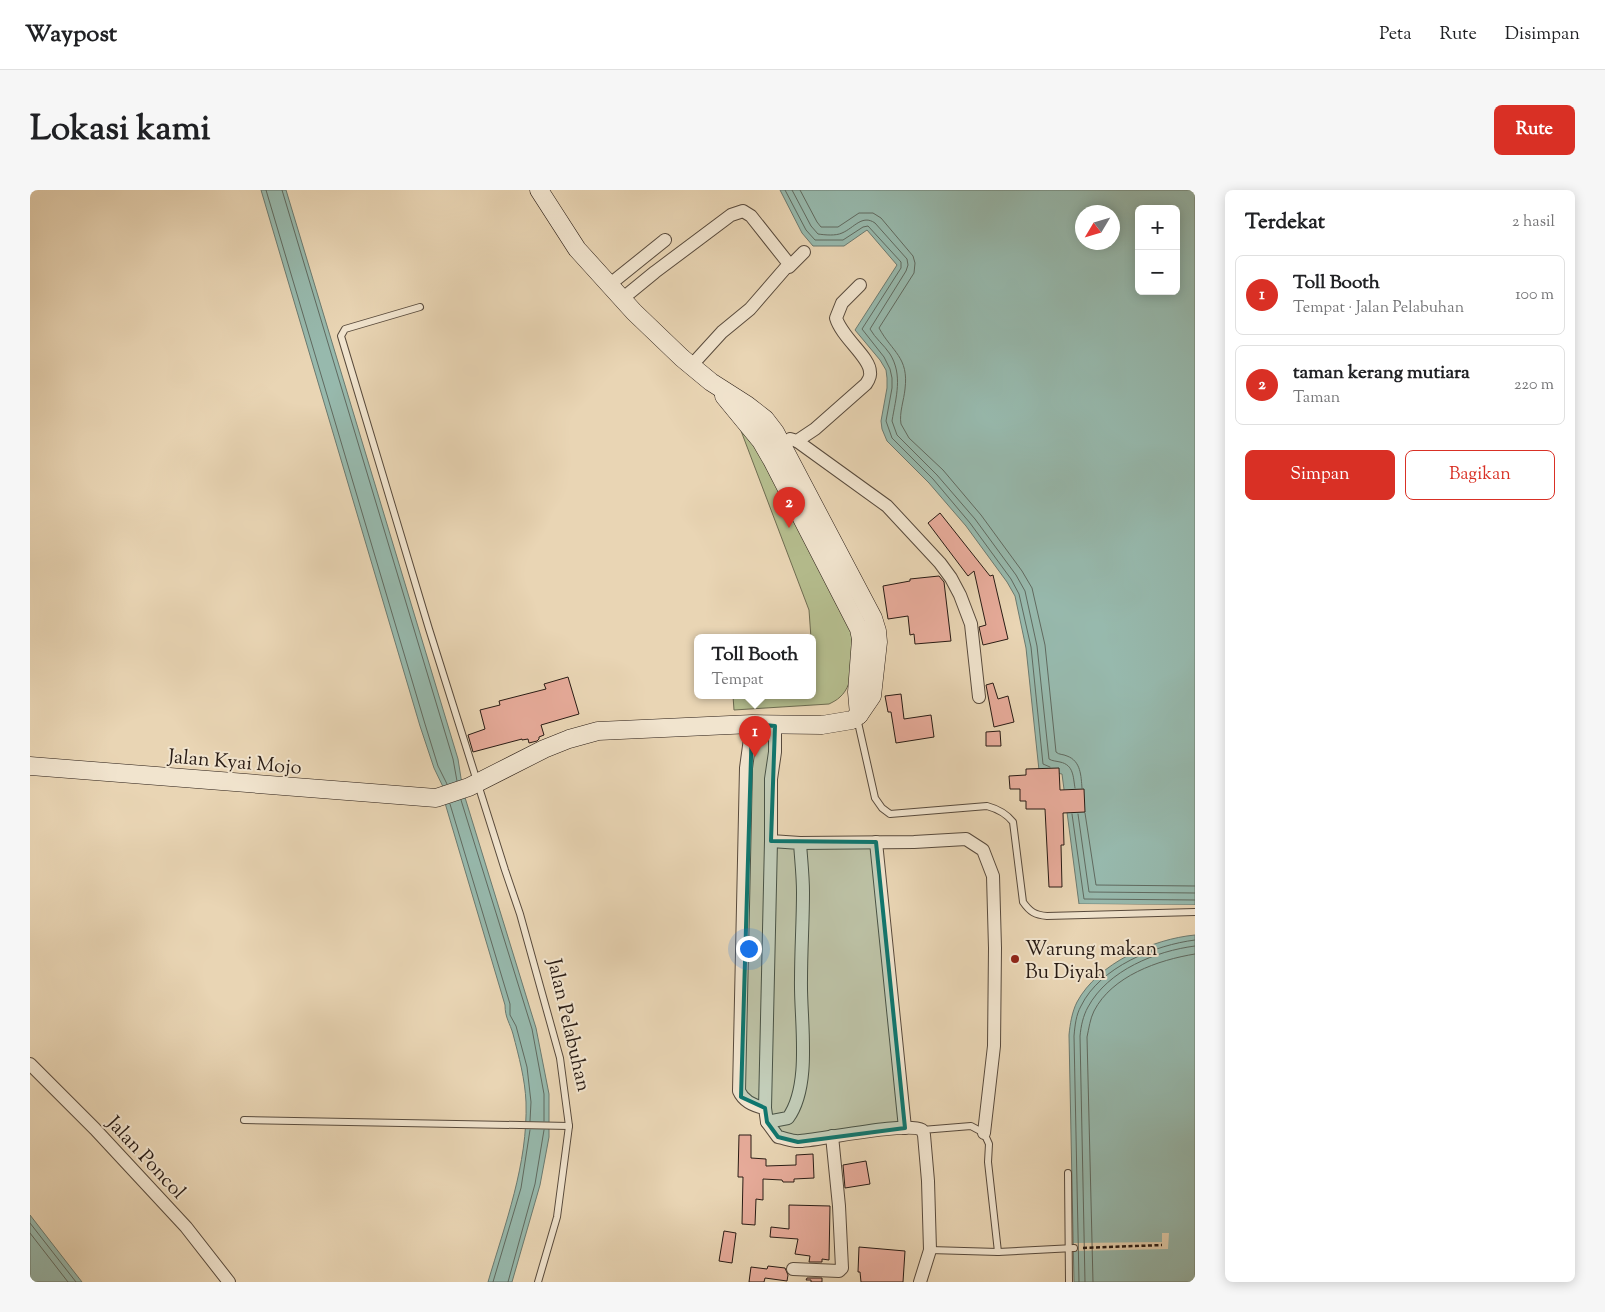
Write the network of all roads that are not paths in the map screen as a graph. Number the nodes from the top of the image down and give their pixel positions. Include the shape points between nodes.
1 (543, 191) edge
2 (665, 240) dead end
3 (804, 252) dead end
4 (788, 266) junction
5 (609, 285) junction
6 (860, 285) dead end
7 (622, 299) junction
8 (420, 307) dead end
9 (691, 366) junction
10 (797, 442) junction
11 (772, 443) junction
12 (859, 630) junction
13 (877, 631) junction
14 (979, 697) dead end
15 (858, 716) junction
16 (752, 724) junction
17 (776, 726) junction
18 (30, 766) edge
19 (473, 785) junction
20 (772, 841) junction
21 (800, 842) junction
22 (876, 842) junction
23 (1195, 912) edge
24 (30, 1064) edge
25 (766, 1108) junction
26 (244, 1120) dead end
27 (767, 1122) junction
28 (569, 1126) junction
29 (905, 1128) junction
30 (922, 1130) junction
31 (984, 1133) junction
32 (832, 1136) junction
33 (1068, 1174) dead end
34 (1072, 1248) junction
35 (930, 1250) junction
36 (998, 1252) junction
37 (793, 1269) dead end
38 (229, 1282) edge
39 (538, 1282) edge
40 (920, 1282) edge
41 (1069, 1282) edge

1 - 5 main road via 576,249
2 - 5 street
3 - 4 street
4 - 7 street via 751,216 743,211 737,212
4 - 9 street via 744,315 722,332
5 - 7 main road
6 - 10 street via 842,303 836,318 843,333 868,364 869,378
7 - 9 main road
8 - 19 lane, Jalan Pelabuhan via 345,329 341,336
9 - 11 main road via 765,419
10 - 11 street via 790,439
10 - 14 street via 887,506 951,578 971,624
11 - 12 main road
11 - 13 main road via 873,618
12 - 13 main road
12 - 15 main road
13 - 15 main road via 872,696
15 - 17 main road via 822,725
15 - 23 lane via 875,798 890,814 987,806 1008,816 1012,822 1024,902 1029,911 1047,916
16 - 17 main road
16 - 19 main road via 598,731 544,749
16 - 25 street via 746,768 739,1091 745,1100
17 - 20 street via 771,779
18 - 19 main road, Jalan Kyai Mojo via 436,798
19 - 28 lane, Jalan Pelabuhan via 526,932 560,1058
20 - 21 street
20 - 25 street
21 - 22 street
21 - 27 street via 804,1038 800,1084 795,1107 788,1118
22 - 29 street
22 - 31 street via 966,839 983,850 993,876 994,1046
24 - 38 street, Jalan Poncol via 186,1227
25 - 27 street
26 - 28 lane
27 - 32 street via 778,1137 798,1142
28 - 39 lane, Jalan Pelabuhan via 557,1217
29 - 30 street
29 - 32 street
30 - 31 lane via 971,1126
30 - 35 street via 928,1181
31 - 36 lane via 988,1144
32 - 37 street via 842,1268
33 - 34 lane
34 - 36 lane
34 - 41 lane
35 - 36 lane
35 - 40 street

